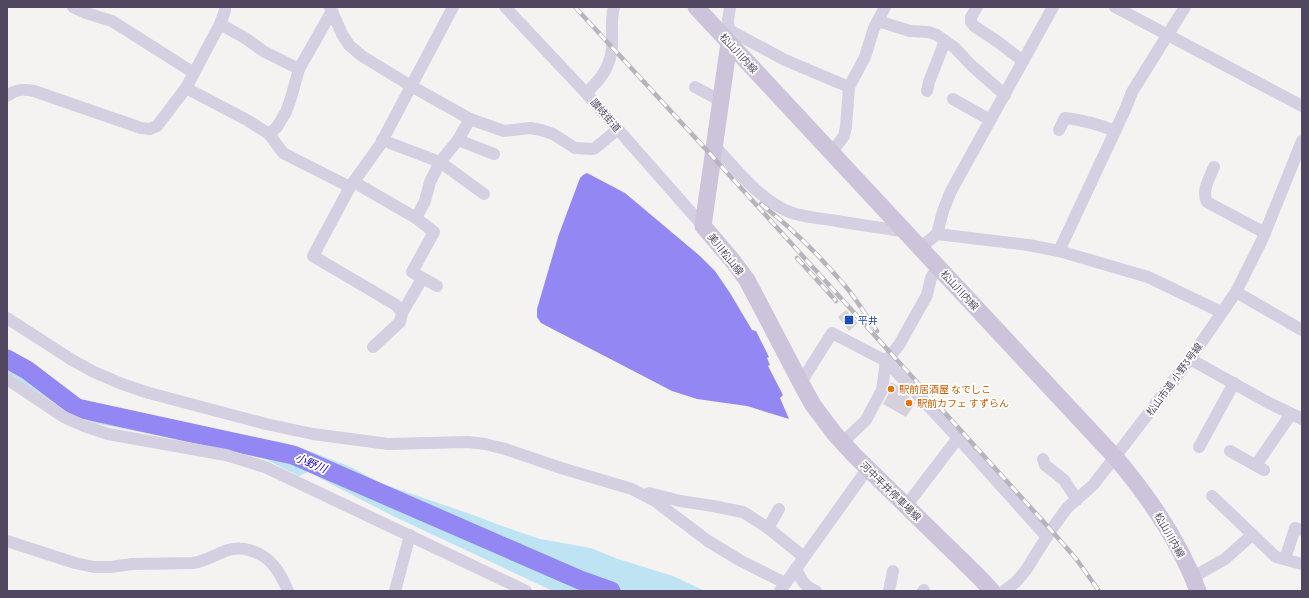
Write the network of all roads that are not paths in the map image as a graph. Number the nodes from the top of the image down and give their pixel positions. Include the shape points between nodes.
1 (73, 7) edge
2 (225, 7) edge
3 (453, 7) edge
4 (505, 7) edge
5 (614, 7) edge
6 (696, 7) edge
7 (730, 7) edge
8 (885, 7) edge
9 (977, 7) edge
10 (1053, 7) edge
11 (1115, 7) edge
12 (1185, 7) edge
13 (331, 9) edge
14 (878, 21) junction
15 (220, 24) junction
16 (1168, 35) junction
17 (729, 37) junction
18 (945, 41) junction
19 (1023, 61) junction
20 (299, 69) junction
21 (194, 73) junction
22 (411, 86) junction
23 (695, 87) dead end
24 (849, 87) junction
25 (186, 88) junction
26 (927, 91) dead end
27 (586, 93) junction
28 (1005, 94) junction
29 (7, 96) edge
30 (953, 99) dead end
31 (721, 101) junction
32 (1302, 106) edge
33 (470, 119) junction
34 (990, 120) junction
35 (618, 129) junction
36 (1059, 130) dead end
37 (1115, 131) junction
38 (269, 134) junction
39 (382, 140) junction
40 (458, 140) junction
41 (1302, 140) edge
42 (714, 145) junction
43 (832, 152) junction
44 (494, 154) dead end
45 (440, 162) junction
46 (1214, 167) dead end
47 (352, 184) junction
48 (484, 194) dead end
49 (416, 218) junction
50 (703, 226) junction
51 (906, 232) junction
52 (1265, 233) junction
53 (938, 234) junction
54 (921, 248) junction
55 (1059, 251) junction
56 (938, 266) junction
57 (422, 279) junction
58 (437, 286) dead end
59 (1236, 292) junction
60 (1221, 312) junction
61 (402, 313) junction
62 (7, 318) edge
63 (1302, 330) edge
64 (373, 347) dead end
65 (1190, 359) junction
66 (886, 361) junction
67 (7, 379) edge
68 (800, 382) junction
69 (1234, 383) junction
70 (1296, 417) edge
71 (958, 438) junction
72 (842, 443) junction
73 (1199, 447) dead end
74 (1230, 451) dead end
75 (1115, 457) junction
76 (1043, 459) dead end
77 (868, 468) junction
78 (632, 489) junction
79 (1212, 496) dead end
80 (1077, 500) junction
81 (906, 506) junction
82 (779, 509) dead end
83 (768, 528) junction
84 (1302, 530) edge
85 (410, 535) junction
86 (1252, 535) junction
87 (1047, 537) junction
88 (7, 541) edge
89 (804, 557) junction
90 (1285, 560) junction
91 (1302, 564) edge
92 (796, 568) junction
93 (893, 571) dead end
94 (1196, 584) edge
95 (782, 587) edge
96 (288, 591) edge
97 (395, 591) edge
98 (526, 591) edge
99 (816, 591) edge
100 (890, 591) edge
101 (992, 591) edge
102 (1004, 591) edge

1 - 21 street via 112,21
2 - 15 street via 226,11
3 - 22 street
4 - 27 street, 讃岐街道
5 - 27 street via 609,61 599,80
6 - 17 main road, 松山川内線
7 - 17 street
8 - 14 street
9 - 19 street via 970,22
10 - 19 street
11 - 16 street
12 - 16 street
13 - 20 street
13 - 22 street via 349,45 362,56
14 - 18 street via 910,31 929,32
14 - 24 street via 866,57
15 - 20 street via 263,51
15 - 21 street
16 - 32 street
16 - 37 street via 1132,92
17 - 24 street
17 - 31 main road, 美川松山線
17 - 43 main road, 松山川内線
18 - 26 street
18 - 28 street
19 - 28 street
20 - 38 street via 286,112
21 - 25 street
22 - 33 street
22 - 39 street
23 - 31 street
24 - 43 street via 844,136
25 - 29 street via 157,126 150,129 34,91 17,90
25 - 38 street
27 - 35 street, 讃岐街道
28 - 34 street
30 - 34 street
31 - 42 main road, 美川松山線
33 - 35 street via 504,130 542,130 575,148 594,149
33 - 40 street
34 - 53 street via 951,191
35 - 50 street, 讃岐街道
36 - 37 street via 1065,118 1081,120
37 - 55 street
38 - 47 street via 283,153
39 - 45 street
39 - 47 street
40 - 44 street
40 - 45 street
41 - 52 street, 松山市道 小野3号線
42 - 50 main road, 美川松山線
42 - 51 street via 746,181 781,208 816,218
43 - 51 main road, 松山川内線
45 - 48 street
45 - 49 street
46 - 52 street via 1204,192 1207,202
47 - 49 street
47 - 61 street via 312,256 396,305
49 - 57 street via 434,232 412,272
50 - 68 main road, 美川松山線 via 747,280
51 - 54 main road, 松山川内線
52 - 59 street, 松山市道 小野3号線
53 - 54 street
53 - 55 street
54 - 56 main road, 松山川内線
55 - 60 street via 1148,277
56 - 66 street via 931,278 927,295 899,345
56 - 75 main road, 松山川内線
57 - 58 street
57 - 61 street
59 - 60 street, 松山市道 小野3号線
59 - 63 street
60 - 65 street, 松山市道 小野3号線
61 - 64 street via 400,322
62 - 78 street via 94,372 149,392 313,434 388,444 468,442 505,448
65 - 69 street
65 - 75 street, 松山市道 小野3号線
66 - 68 street via 832,333
66 - 71 street
66 - 72 street via 882,390 866,420
67 - 85 street via 64,417 84,426 108,434 205,450 244,460 287,476
68 - 72 main road, 河中平井停車場線 via 813,405
69 - 70 street
69 - 73 street via 1208,421
70 - 74 street via 1260,468
71 - 81 street
71 - 87 street
72 - 77 main road, 河中平井停車場線
75 - 80 street, 松山市道 小野3号線 via 1093,485
75 - 94 main road, 松山川内線 via 1137,484 1172,537
76 - 80 street via 1045,465 1064,480
77 - 81 main road, 河中平井停車場線
77 - 89 street
78 - 83 street via 680,501 743,512
78 - 95 street via 655,501 708,542
79 - 86 street
80 - 87 street, 松山市道 小野3号線 via 1067,508
81 - 101 main road, 河中平井停車場線
82 - 83 street
83 - 89 street
84 - 90 street via 1295,528
85 - 97 street
85 - 98 street
86 - 90 street via 1276,557
86 - 94 street
87 - 102 street, 松山市道 小野3号線 via 1026,570
88 - 96 street via 94,567 202,562 228,550 246,549 267,557 275,565
89 - 92 street
90 - 91 street
92 - 95 street
92 - 99 street via 807,588
93 - 100 street

